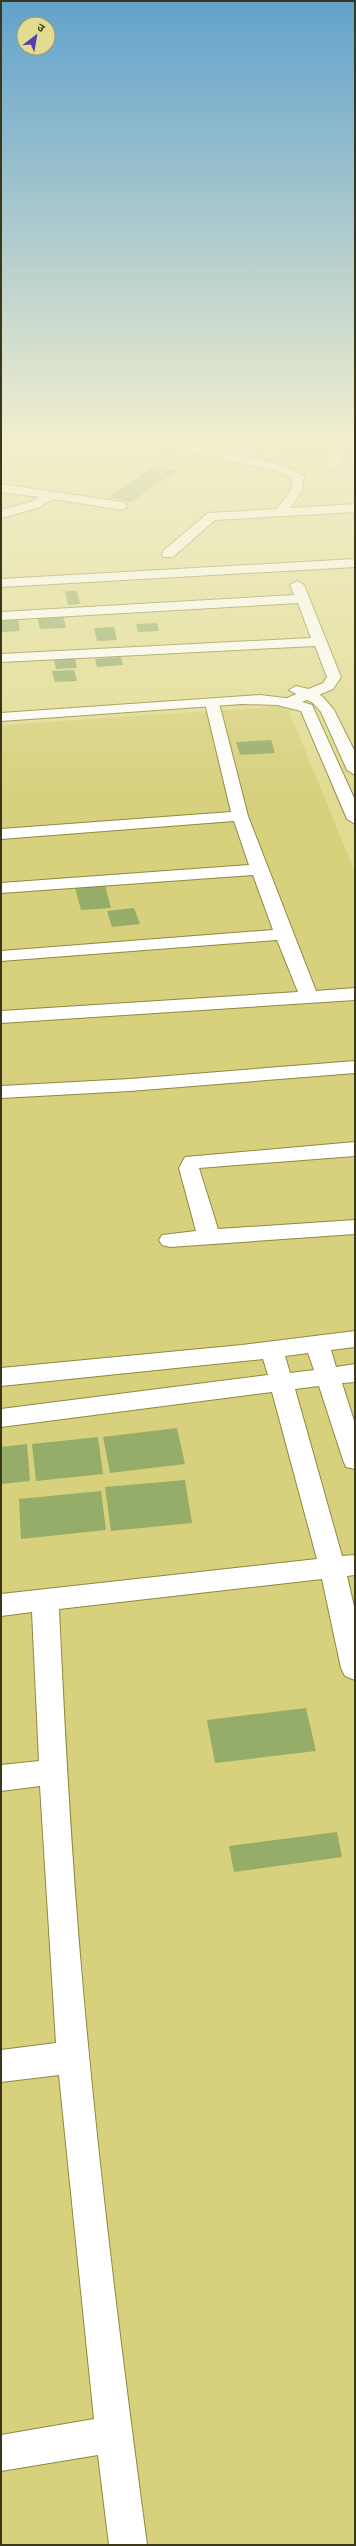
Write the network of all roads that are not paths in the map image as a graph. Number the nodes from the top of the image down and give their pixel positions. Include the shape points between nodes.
1 (355, 563) edge
2 (291, 568) junction
3 (1, 583) edge
4 (302, 599) junction
5 (1, 616) edge
6 (320, 642) junction
7 (1, 658) edge
8 (312, 694) junction
9 (292, 701) junction
10 (212, 703) junction
11 (1, 708) edge
12 (1, 717) edge
13 (355, 770) edge
14 (240, 816) junction
15 (355, 819) edge
16 (1, 834) edge
17 (260, 869) junction
18 (1, 888) edge
19 (283, 934) junction
20 (1, 956) edge
21 (355, 994) edge
22 (309, 997) junction
23 (1, 1018) edge
24 (355, 1067) edge
25 (1, 1092) edge
26 (355, 1148) edge
27 (355, 1227) edge
28 (209, 1237) junction
29 (170, 1240) dead end
30 (355, 1339) edge
31 (317, 1344) junction
32 (272, 1350) junction
33 (355, 1373) edge
34 (1, 1377) edge
35 (328, 1378) junction
36 (282, 1384) junction
37 (1, 1418) edge
38 (355, 1460) edge
39 (344, 1566) edge
40 (45, 1600) junction
41 (1, 1605) edge
42 (355, 1668) edge
43 (52, 1772) junction
44 (1, 1778) edge
45 (73, 2057) junction
46 (1, 2066) edge
47 (114, 2434) junction
48 (1, 2453) edge
49 (128, 2545) edge

1 - 2 main road
2 - 3 main road
2 - 4 main road
4 - 5 main road
4 - 6 main road
6 - 7 main road
6 - 8 main road via 334,677 328,686
8 - 9 main road
8 - 11 main road via 298,690 270,690
8 - 13 main road via 327,709
9 - 10 main road
9 - 15 main road via 307,708
10 - 12 main road
10 - 14 main road
14 - 16 main road
14 - 17 main road
17 - 18 main road
17 - 19 main road
19 - 20 main road
19 - 22 main road
21 - 22 main road
22 - 23 main road
24 - 25 main road via 130,1085
26 - 28 main road via 192,1162 189,1168
27 - 28 main road
28 - 29 main road
30 - 31 main road
31 - 32 main road
31 - 35 main road
32 - 34 main road
32 - 36 main road
33 - 35 main road
35 - 36 main road
35 - 38 main road
36 - 37 main road
36 - 39 main road
39 - 40 main road
39 - 42 main road
40 - 41 main road
40 - 43 main road
43 - 44 main road
43 - 45 main road
45 - 46 main road
45 - 47 main road
47 - 48 main road
47 - 49 main road

